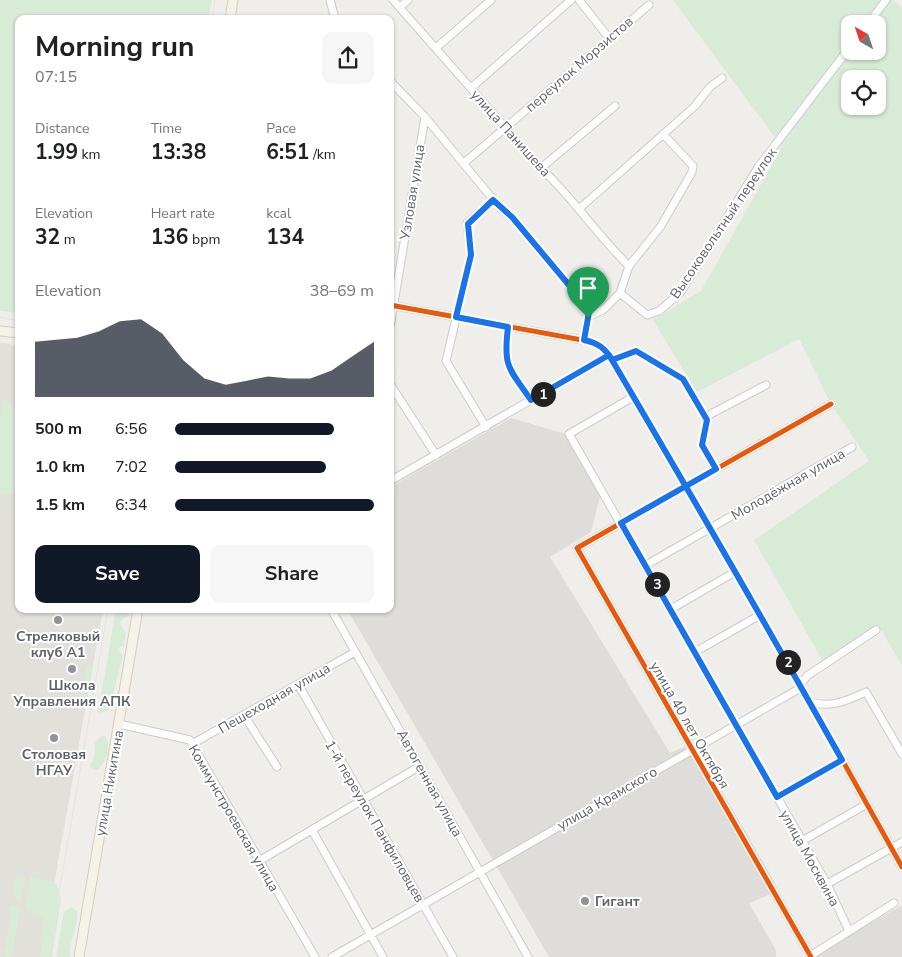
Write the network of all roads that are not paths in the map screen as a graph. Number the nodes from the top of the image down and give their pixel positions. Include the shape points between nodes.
1 (233, 0) edge
2 (330, 0) edge
3 (393, 0) edge
4 (408, 0) edge
5 (491, 0) edge
6 (571, 0) edge
7 (580, 0) edge
8 (886, 0) edge
9 (649, 5) dead end
10 (400, 7) junction
11 (231, 15) edge
12 (334, 15) edge
13 (875, 15) edge
14 (609, 38) junction
15 (436, 48) junction
16 (841, 59) edge
17 (722, 78) dead end
18 (394, 86) edge
19 (471, 88) junction
20 (614, 106) dead end
21 (425, 117) junction
22 (506, 128) junction
23 (663, 134) junction
24 (464, 163) junction
25 (541, 168) junction
26 (493, 200) junction
27 (579, 209) junction
28 (629, 266) junction
29 (620, 292) junction
30 (394, 295) edge
31 (394, 306) edge
32 (456, 317) junction
33 (588, 318) junction
34 (508, 327) junction
35 (0, 331) edge
36 (15, 333) edge
37 (584, 340) junction
38 (611, 358) junction
39 (766, 385) dead end
40 (394, 390) edge
41 (633, 397) junction
42 (531, 400) junction
43 (831, 404) dead end
44 (705, 417) junction
45 (486, 426) junction
46 (852, 447) dead end
47 (436, 455) junction
48 (716, 469) junction
49 (394, 476) edge
50 (686, 486) junction
51 (621, 523) junction
52 (710, 529) junction
53 (646, 565) junction
54 (735, 572) junction
55 (671, 609) junction
56 (137, 613) edge
57 (333, 613) edge
58 (760, 615) junction
59 (876, 630) dead end
60 (355, 652) junction
61 (695, 652) junction
62 (298, 684) junction
63 (801, 686) junction
64 (810, 702) junction
65 (244, 715) junction
66 (119, 724) junction
67 (735, 725) junction
68 (192, 744) junction
69 (691, 750) junction
70 (902, 754) edge
71 (842, 760) junction
72 (420, 766) junction
73 (277, 767) dead end
74 (777, 797) junction
75 (363, 800) junction
76 (867, 804) junction
77 (312, 830) junction
78 (802, 841) junction
79 (902, 842) edge
80 (892, 848) junction
81 (260, 861) junction
82 (902, 868) edge
83 (479, 872) junction
84 (827, 884) junction
85 (423, 903) junction
86 (894, 904) dead end
87 (849, 931) junction
88 (371, 934) junction
89 (810, 956) edge
90 (79, 957) edge
91 (315, 957) edge
92 (332, 957) edge
93 (383, 957) edge
94 (453, 957) edge
95 (528, 957) edge

1 - 11 main road
2 - 12 street
3 - 10 street, улица Панишева
4 - 10 street
5 - 15 street
6 - 19 street
7 - 14 street
8 - 13 street
9 - 14 street, переулок Морзистов
10 - 15 street, улица Панишева
14 - 22 street, переулок Морзистов
15 - 19 street, улица Панишева
16 - 29 street, Высоковольтный переулок via 759,166 680,292 659,310 647,315
17 - 23 street
18 - 21 street
19 - 22 street, улица Панишева
20 - 25 street
21 - 24 street
21 - 30 street, Узловая улица
22 - 24 street, переулок Морзистов
22 - 25 street, улица Панишева
23 - 27 street
23 - 28 street via 693,166 692,172 661,226
24 - 26 street
25 - 27 street, улица Панишева
26 - 32 street via 468,224 471,255
26 - 33 street via 512,217 589,309
27 - 28 street, улица Панишева
28 - 29 street
29 - 33 street via 603,310
31 - 32 street
32 - 34 street
32 - 45 street via 446,361
33 - 37 street
34 - 37 street
34 - 42 street via 507,365
35 - 36 main road
37 - 38 street via 605,349
38 - 41 street
38 - 42 street
38 - 44 street via 636,351 683,379
39 - 44 street
40 - 47 street
41 - 50 street
41 - 51 street, улица Москвина via 569,434
42 - 45 street
43 - 48 street
44 - 48 street via 702,445
45 - 47 street
46 - 52 street, Молодёжная улица
47 - 49 street
48 - 50 street
50 - 51 street
50 - 52 street
51 - 53 street, улица Москвина
51 - 69 street, улица 40 лет Октября via 577,548
52 - 53 street, Молодёжная улица
52 - 54 street
53 - 55 street, улица Москвина
54 - 55 street
54 - 58 street
55 - 61 street, улица Москвина
56 - 66 main road, улица Никитина
57 - 60 street, Автогенная улица
58 - 61 street
58 - 63 street
59 - 63 street, улица Крамского via 807,676
60 - 62 street, Пешеходная улица
60 - 72 street, Автогенная улица
61 - 67 street, улица Москвина
62 - 65 street, Пешеходная улица
62 - 75 street, 1-й переулок Панфиловцев
63 - 64 street
63 - 67 street, улица Крамского
64 - 70 street via 838,704 866,692
64 - 71 street
65 - 68 street, Пешеходная улица
65 - 73 street
66 - 68 street, Коммунстроевская улица via 190,740
66 - 90 main road, улица Никитина
67 - 69 street, улица Крамского
67 - 74 street, улица Москвина
68 - 81 street, Коммунстроевская улица
69 - 83 street, улица Крамского
69 - 89 street, улица 40 лет Октября
71 - 74 street
71 - 76 street
72 - 75 street
72 - 83 street, Автогенная улица
74 - 78 street, улица Москвина
75 - 77 street
75 - 85 street, 1-й переулок Панфиловцев
76 - 78 street
76 - 80 street
77 - 81 street
77 - 88 street
78 - 84 street, улица Москвина
79 - 80 street
80 - 82 street
80 - 84 street
81 - 91 street, Коммунстроевская улица
83 - 85 street, улица Крамского
83 - 95 street, Автогенная улица
84 - 87 street, улица Москвина
85 - 88 street, улица Крамского
85 - 94 street, 1-й переулок Панфиловцев
86 - 87 street
87 - 89 street
88 - 92 street, улица Крамского
88 - 93 street

